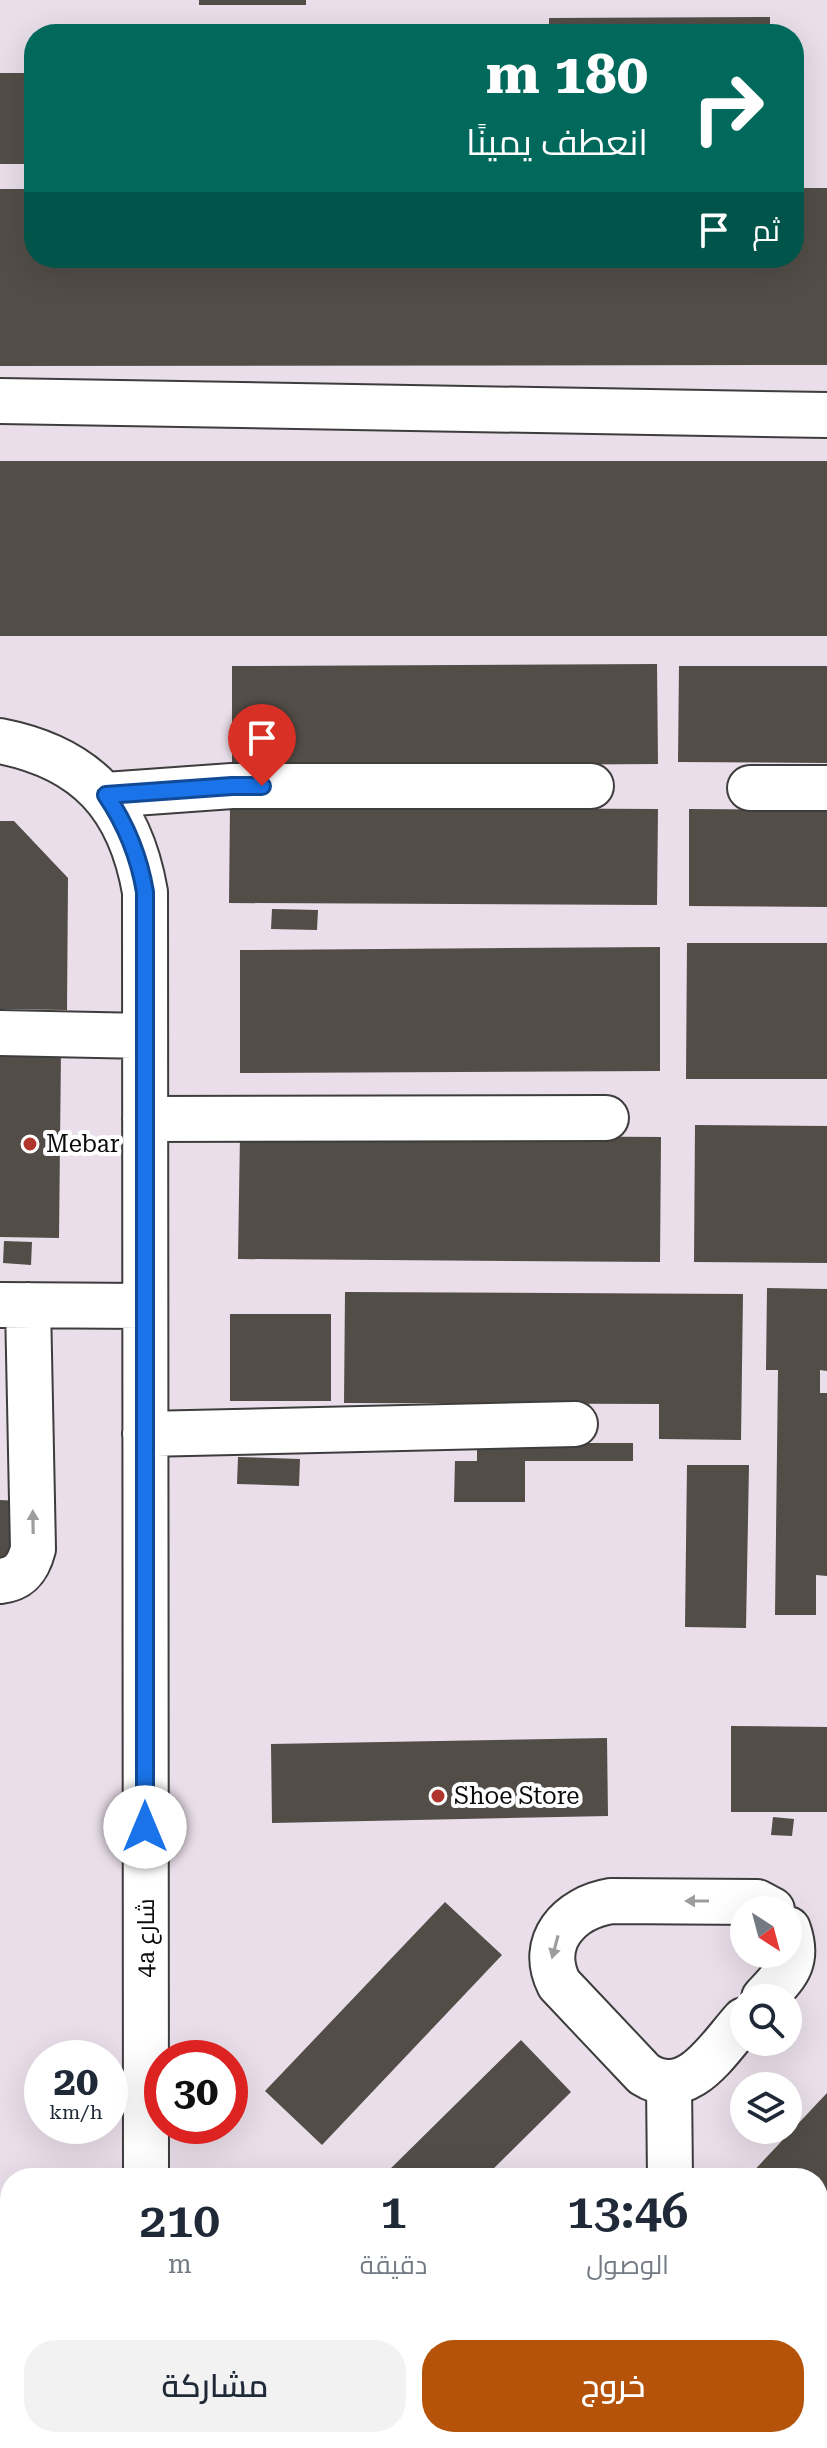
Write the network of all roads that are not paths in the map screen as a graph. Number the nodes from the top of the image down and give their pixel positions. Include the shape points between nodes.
1 (0, 401) edge
2 (827, 415) edge
3 (0, 741) edge
4 (591, 786) dead end
5 (750, 788) dead end
6 (827, 788) edge
7 (106, 795) junction
8 (0, 1033) edge
9 (145, 1036) junction
10 (606, 1118) dead end
11 (145, 1119) junction
12 (14, 1305) edge
13 (145, 1306) junction
14 (575, 1424) dead end
15 (145, 1434) junction
16 (0, 1581) edge
17 (730, 1902) edge
18 (789, 1968) edge
19 (776, 1984) edge
20 (730, 2035) edge
21 (669, 2084) junction
22 (146, 2168) edge
23 (670, 2168) edge

1 - 2 street
3 - 7 street via 59,761
4 - 7 street via 232,786
5 - 6 street
7 - 9 street, 4a شارع via 131,839 145,892
8 - 9 street
9 - 11 street, 4a شارع
10 - 11 street
11 - 13 street, 4a شارع
12 - 13 street
16 -> 12 street via 23,1572 33,1549
13 - 15 street, 4a شارع
14 - 15 street
15 - 22 street, 4a شارع
17 -> 21 street via 594,1904 578,1912 556,1938 551,1956 559,1984 644,2074
18 - 19 street
20 - 21 street via 693,2076
21 - 23 street

